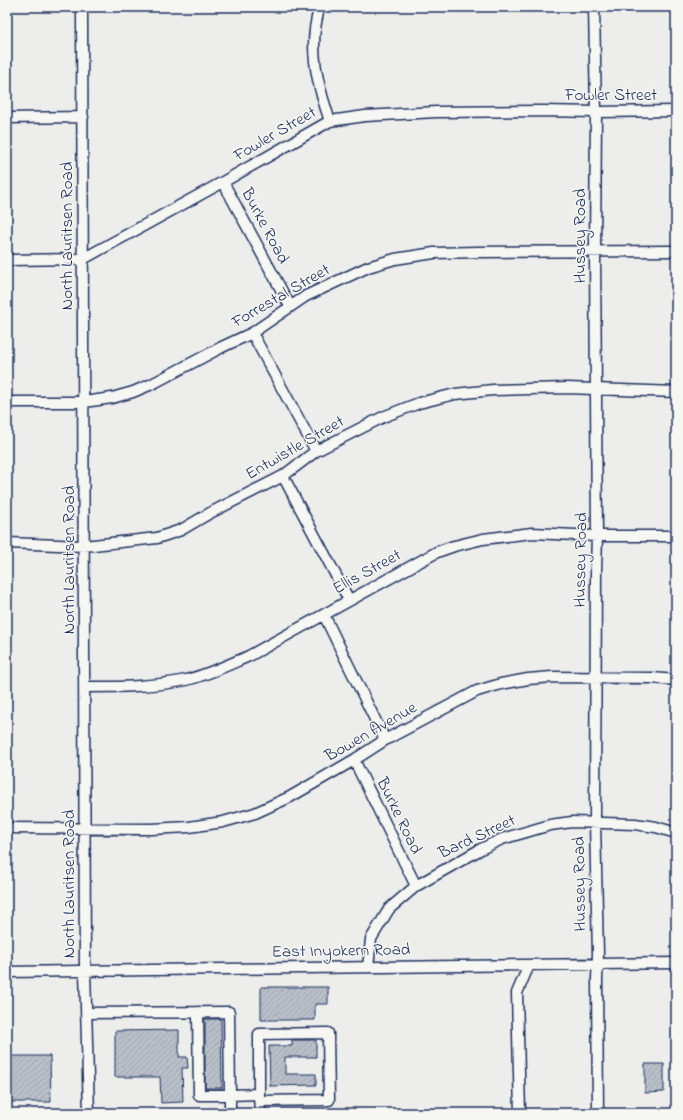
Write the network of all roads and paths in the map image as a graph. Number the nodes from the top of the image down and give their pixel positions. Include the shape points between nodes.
1 (82, 7) edge
2 (319, 7) edge
3 (594, 7) edge
4 (676, 111) edge
5 (596, 112) junction
6 (83, 117) junction
7 (7, 118) edge
8 (330, 121) junction
9 (223, 182) junction
10 (595, 252) junction
11 (676, 252) edge
12 (83, 259) junction
13 (7, 260) edge
14 (290, 306) junction
15 (252, 333) junction
16 (597, 389) junction
17 (676, 392) edge
18 (7, 402) edge
19 (84, 402) junction
20 (316, 451) junction
21 (283, 476) junction
22 (597, 536) junction
23 (676, 536) edge
24 (7, 543) edge
25 (84, 546) junction
26 (349, 600) junction
27 (324, 615) junction
28 (596, 677) junction
29 (676, 680) edge
30 (85, 687) junction
31 (385, 740) junction
32 (354, 760) junction
33 (595, 822) junction
34 (7, 828) edge
35 (85, 829) junction
36 (676, 833) edge
37 (416, 886) junction
38 (676, 963) edge
39 (598, 964) junction
40 (529, 965) junction
41 (368, 967) junction
42 (86, 971) junction
43 (7, 972) edge
44 (198, 1012) junction
45 (86, 1013) junction
46 (230, 1095) junction
47 (259, 1097) junction
48 (89, 1113) edge
49 (230, 1113) edge
50 (260, 1113) edge
51 (520, 1113) edge
52 (598, 1113) edge

1 - 6 street, North Lauritsen Road
2 - 8 street via 315,28 315,53 323,100
3 - 5 street, Hussey Road
4 - 5 street, Fowler Street
5 - 8 street, Fowler Street via 436,112 364,116
5 - 10 street, Hussey Road
6 - 7 street
6 - 12 street, North Lauritsen Road
8 - 9 street, Fowler Street
9 - 12 street, Fowler Street
9 - 14 street, Burke Road
10 - 11 street, Forrestal Street
10 - 14 street, Forrestal Street via 434,253 395,259 368,267
10 - 16 street, Hussey Road
12 - 13 street, Fowler Street
12 - 19 street, North Lauritsen Road
14 - 15 street, Forrestal Street
15 - 19 street, Forrestal Street via 152,384 112,398
15 - 20 street
16 - 17 street, Entwistle Street
16 - 20 street, Entwistle Street via 493,390 455,394 418,403 383,417
16 - 22 street, Hussey Road
18 - 19 street, Forrestal Street
19 - 25 street, North Lauritsen Road
20 - 21 street, Entwistle Street
21 - 25 street, Entwistle Street via 181,530 157,538
21 - 26 street
22 - 23 street, Ellis Street
22 - 26 street, Ellis Street via 532,533 483,539 454,546 437,552
22 - 28 street, Hussey Road
24 - 25 street, Entwistle Street
25 - 30 street, North Lauritsen Road
26 - 27 street, Ellis Street
27 - 30 street, Ellis Street via 249,656 186,680 130,686
27 - 31 street
28 - 29 street, Bowen Avenue
28 - 31 street, Bowen Avenue via 528,679 477,691
28 - 33 street, Hussey Road
30 - 35 street, North Lauritsen Road
31 - 32 street, Bowen Avenue
32 - 35 street, Bowen Avenue via 290,797 254,813 223,822 189,827
32 - 37 street, Burke Road
33 - 36 street, Bard Street via 635,824
33 - 37 street, Bard Street via 550,825 502,839
33 - 39 street, Hussey Road
34 - 35 street, Bowen Avenue
35 - 42 street, North Lauritsen Road
37 - 41 street, Bard Street via 389,909 371,939
38 - 39 street, East Inyokern Road
39 - 40 street, East Inyokern Road
39 - 52 street, Hussey Road
40 - 41 street, East Inyokern Road
40 - 51 street via 517,992
41 - 42 street, East Inyokern Road
42 - 43 street, East Inyokern Road
42 - 45 street, North Lauritsen Road
44 - 45 street
44 - 46 street via 229,1012
44 - 46 street via 199,1096
45 - 48 street, North Lauritsen Road
46 - 47 street
46 - 49 street
47 - 47 street via 258,1034 328,1033 329,1100
47 - 50 street

